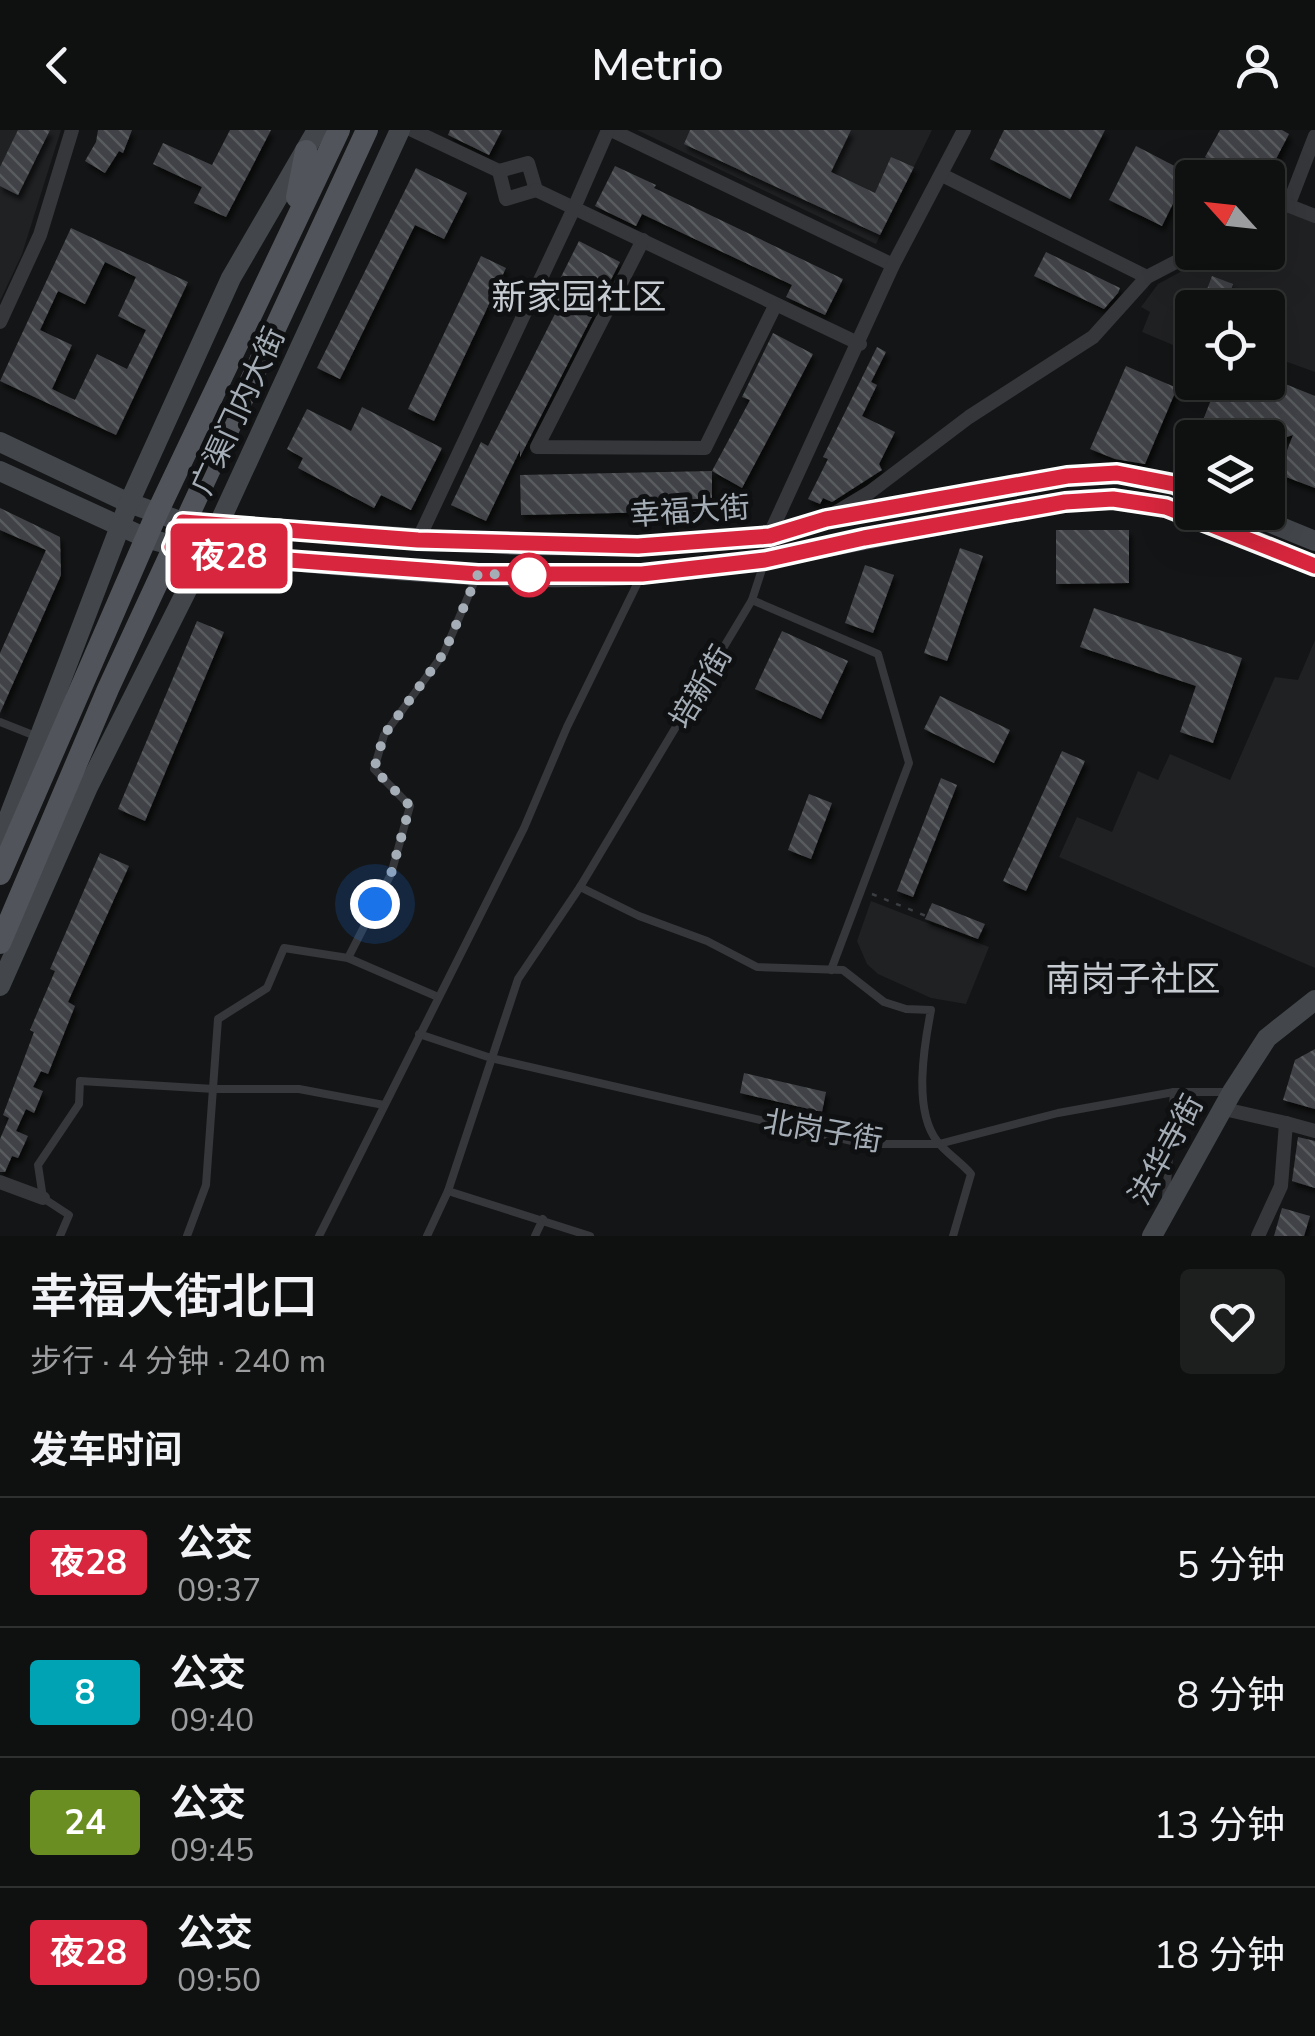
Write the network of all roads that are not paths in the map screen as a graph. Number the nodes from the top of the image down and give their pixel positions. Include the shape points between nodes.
1 (72, 130) edge
2 (339, 130) edge
3 (366, 130) edge
4 (400, 130) edge
5 (412, 130) edge
6 (609, 130) edge
7 (964, 130) edge
8 (1315, 136) edge
9 (311, 141) edge
10 (499, 172) junction
11 (942, 176) junction
12 (536, 190) junction
13 (1288, 206) junction
14 (1285, 207) edge
15 (574, 208) junction
16 (1315, 216) edge
17 (290, 231) junction
18 (643, 240) junction
19 (1175, 262) edge
20 (894, 265) junction
21 (1147, 277) junction
22 (775, 306) junction
23 (0, 322) edge
24 (860, 344) junction
25 (0, 442) edge
26 (0, 471) edge
27 (1175, 484) edge
28 (129, 503) junction
29 (156, 513) junction
30 (826, 519) junction
31 (183, 522) junction
32 (119, 526) junction
33 (218, 526) junction
34 (1285, 529) edge
35 (770, 536) junction
36 (146, 538) junction
37 (418, 540) junction
38 (1315, 541) edge
39 (172, 547) junction
40 (205, 554) junction
41 (765, 560) junction
42 (1315, 566) edge
43 (478, 574) junction
44 (642, 574) junction
45 (752, 600) junction
46 (0, 722) edge
47 (39, 738) junction
48 (0, 840) edge
49 (0, 874) edge
50 (580, 887) junction
51 (0, 942) edge
52 (348, 958) junction
53 (831, 970) junction
54 (0, 986) edge
55 (438, 997) junction
56 (1315, 1000) edge
57 (419, 1034) junction
58 (491, 1058) junction
59 (214, 1089) junction
60 (1174, 1092) junction
61 (1228, 1100) junction
62 (384, 1105) junction
63 (1286, 1124) junction
64 (1315, 1131) edge
65 (939, 1144) junction
66 (0, 1182) edge
67 (448, 1191) junction
68 (43, 1198) junction
69 (1164, 1215) junction
70 (543, 1219) junction
71 (60, 1236) edge
72 (187, 1236) edge
73 (319, 1236) edge
74 (428, 1236) edge
75 (535, 1236) edge
76 (590, 1236) edge
77 (953, 1236) edge
78 (1152, 1236) edge
79 (1258, 1236) edge

1 - 23 street via 40,235
2 - 17 main road, 广渠门内大街
3 - 31 main road, 广渠门内大街
4 - 33 main road, 广渠门内大街
5 - 10 street
6 - 15 street
6 - 20 street
7 - 11 street, 培新街
8 - 13 street
9 - 17 main road
9 - 28 main road, 广渠门内大街 via 230,278
10 - 12 street via 506,198
10 - 12 street via 528,163
11 - 20 street, 培新街
11 - 21 street
12 - 15 street
13 - 14 street
13 - 16 street
15 - 18 street
15 - 37 street
17 - 29 main road, 广渠门内大街
18 - 22 street
18 - 22 street via 537,447 704,448
19 - 21 street
20 - 24 street, 培新街
21 - 30 street via 1093,337
22 - 24 street
24 - 35 street, 培新街
25 - 28 main road, 幸福大街
26 - 32 main road, 幸福大街
27 - 30 main road, 幸福大街 via 1117,473 1067,476
28 - 29 main road, 幸福大街
28 - 32 main road, 广渠门内大街
29 - 31 main road, 幸福大街
29 - 36 main road, 广渠门内大街
30 - 35 main road, 幸福大街
31 - 33 main road, 幸福大街
31 - 39 main road, 广渠门内大街
32 - 36 main road, 幸福大街
32 - 47 main road, 广渠门内大街
33 - 37 main road, 幸福大街
33 - 40 main road, 广渠门内大街
34 - 38 main road
35 - 37 main road, 幸福大街 via 638,546
35 - 41 lane, 培新街
36 - 39 main road, 幸福大街
36 - 49 main road, 广渠门内大街
39 - 40 main road, 幸福大街
39 - 51 main road, 广渠门内大街
40 - 43 main road, 幸福大街
40 - 54 main road, 广渠门内大街 via 88,787
41 - 42 main road, 幸福大街 via 1065,502 1113,499 1166,507
41 - 44 main road, 幸福大街
41 - 45 lane, 培新街
43 - 44 main road, 幸福大街
43 - 52 lane via 444,653 384,735 374,769 410,806 391,874
44 - 55 lane
45 - 50 lane, 培新街
45 - 53 lane via 878,654 909,763
46 - 47 lane
47 - 48 main road, 广渠门内大街
50 - 53 lane via 757,968
50 - 58 lane, 培新街 via 518,980
52 - 55 lane
52 - 59 lane via 284,948 267,988 218,1019
53 - 65 lane via 848,971 884,1002 931,1010 923,1088 928,1127
55 - 57 lane
56 - 61 main road, 法华寺街 via 1267,1038
57 - 58 lane, 北岗子街
57 - 62 lane
58 - 65 lane, 北岗子街 via 865,1144
58 - 67 lane, 培新街
59 - 62 lane via 299,1089
59 - 68 lane via 80,1081 79,1104 38,1165
59 - 72 lane via 206,1185
60 - 61 lane, 北岗子街
60 - 65 lane, 北岗子街
60 - 69 lane
61 - 63 street
61 - 69 main road, 法华寺街
62 - 73 lane
63 - 64 street
63 - 79 street via 1281,1186
65 - 77 lane via 971,1174
66 - 68 street
67 - 70 lane
67 - 74 lane, 培新街
68 - 71 lane via 68,1215
69 - 78 main road, 法华寺街
70 - 75 lane
70 - 76 lane

